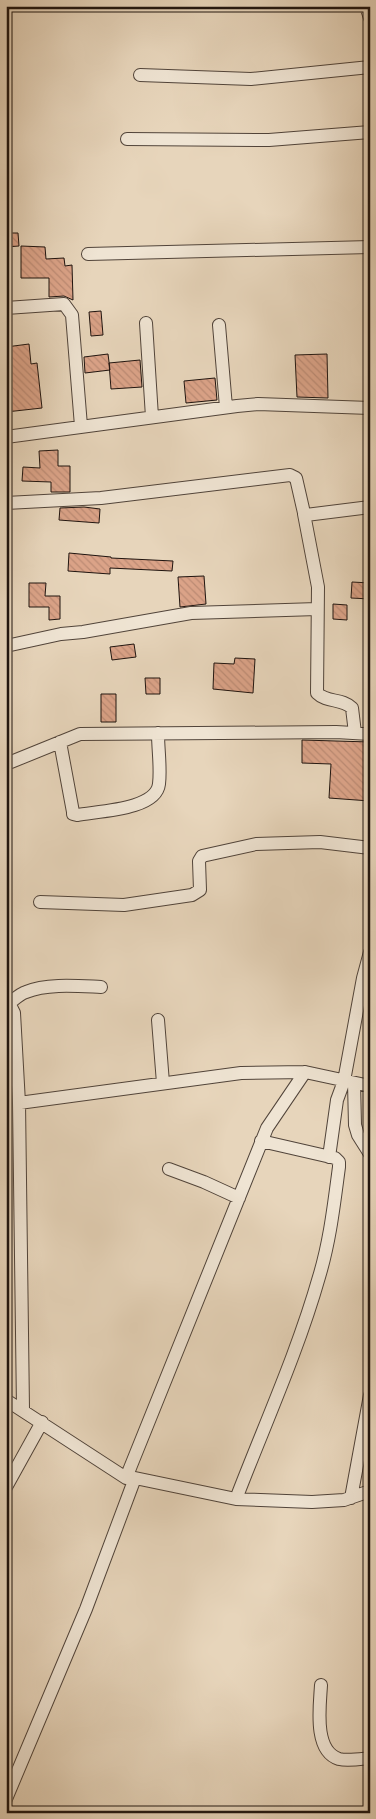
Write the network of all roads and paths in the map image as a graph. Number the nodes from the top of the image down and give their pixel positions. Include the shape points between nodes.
1 (366, 6) edge
2 (370, 18) edge
3 (370, 67) edge
4 (140, 75) dead end
5 (370, 132) edge
6 (127, 139) dead end
7 (370, 247) edge
8 (88, 254) dead end
9 (6, 308) edge
10 (146, 323) dead end
11 (219, 325) dead end
12 (226, 407) junction
13 (370, 408) edge
14 (152, 416) junction
15 (81, 426) junction
16 (6, 437) edge
17 (6, 503) edge
18 (370, 507) edge
19 (304, 514) junction
20 (317, 609) junction
21 (6, 646) edge
22 (158, 733) junction
23 (355, 733) junction
24 (370, 734) edge
25 (60, 742) junction
26 (6, 764) edge
27 (370, 848) edge
28 (40, 902) dead end
29 (370, 952) edge
30 (101, 987) dead end
31 (6, 1006) edge
32 (158, 1020) dead end
33 (306, 1072) junction
34 (349, 1082) junction
35 (163, 1083) junction
36 (370, 1086) edge
37 (19, 1103) junction
38 (261, 1141) junction
39 (370, 1154) edge
40 (329, 1157) junction
41 (169, 1169) dead end
42 (238, 1198) junction
43 (370, 1395) edge
44 (6, 1400) edge
45 (22, 1409) junction
46 (42, 1422) junction
47 (131, 1478) junction
48 (6, 1487) edge
49 (370, 1490) edge
50 (351, 1498) junction
51 (236, 1499) junction
52 (321, 1685) dead end
53 (370, 1758) edge
54 (6, 1799) edge

1 - 2 street
3 - 4 street via 251,78
5 - 6 street via 269,140
7 - 8 street
9 - 15 street via 64,304 69,309
10 - 14 street
11 - 12 street
12 - 13 street via 258,404
12 - 14 street
14 - 15 street
15 - 16 street
17 - 19 street via 100,498 290,475 296,478
18 - 19 street
19 - 20 street via 318,587
20 - 21 street via 191,613
20 - 23 street via 317,692 352,708
22 - 23 street
22 - 25 street via 80,734
22 - 25 street via 159,785 151,799 140,804 77,815 73,812
23 - 24 street
25 - 26 street
27 - 28 street via 320,842 256,844 202,856 199,861 200,890 192,895 124,905
29 - 34 street via 363,978
30 - 31 street via 61,985 32,990
31 - 37 street via 11,1007 14,1013
32 - 35 street
33 - 34 street
33 - 35 street via 241,1072
33 - 38 street
34 - 36 street
34 - 39 street via 358,1135
34 - 40 street via 337,1100
35 - 37 street
37 - 45 street
38 - 40 street
38 - 42 street
40 - 51 street via 337,1159 339,1167 320,1274 307,1317
41 - 42 street
42 - 47 street
43 - 50 street
44 - 45 street
45 - 46 street
46 - 47 street
46 - 48 street
47 - 51 street
47 - 54 street via 86,1609
49 - 50 street
50 - 51 street via 312,1502
52 - 53 street via 319,1719 326,1750 339,1759

